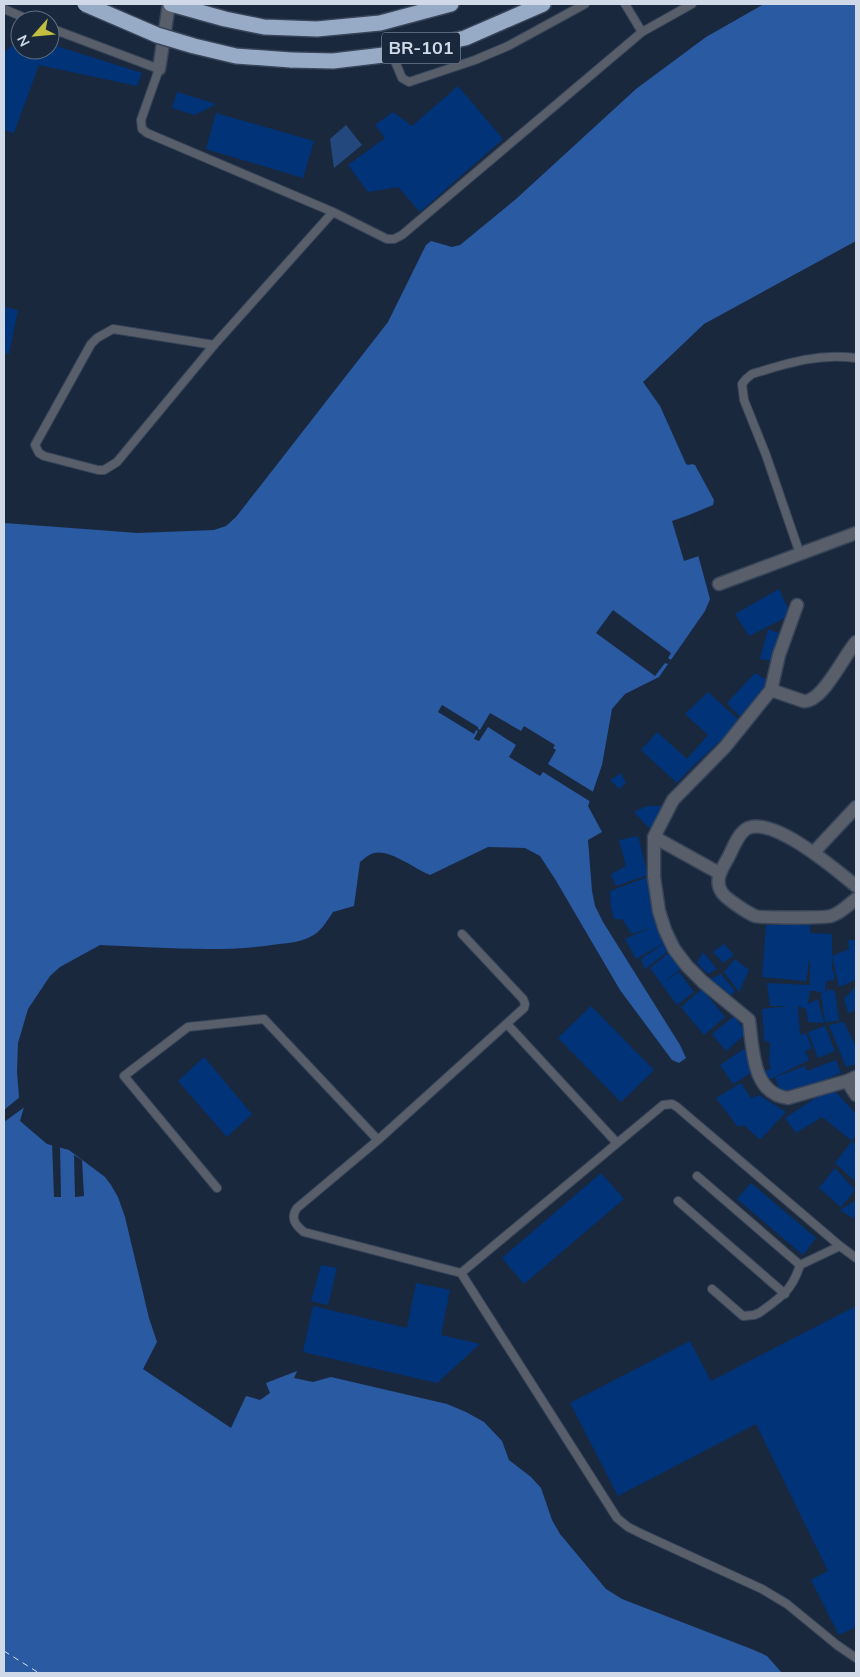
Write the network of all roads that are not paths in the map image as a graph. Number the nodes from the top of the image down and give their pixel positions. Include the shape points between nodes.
1 (85, 4) edge
2 (170, 4) edge
3 (450, 4) edge
4 (543, 4) edge
5 (585, 4) edge
6 (625, 4) edge
7 (692, 4) edge
8 (60, 32) edge
9 (642, 32) junction
10 (392, 54) junction
11 (159, 69) junction
12 (333, 212) junction
13 (214, 345) junction
14 (856, 358) edge
15 (856, 534) edge
16 (800, 554) junction
17 (719, 584) dead end
18 (797, 604) dead end
19 (856, 642) edge
20 (771, 690) junction
21 (856, 807) edge
22 (654, 837) junction
23 (814, 852) junction
24 (719, 873) junction
25 (856, 886) edge
26 (856, 899) edge
27 (462, 934) dead end
28 (507, 1024) junction
29 (852, 1079) edge
30 (856, 1095) edge
31 (378, 1140) junction
32 (617, 1143) junction
33 (697, 1176) dead end
34 (217, 1188) dead end
35 (678, 1200) dead end
36 (840, 1246) junction
37 (856, 1258) edge
38 (800, 1265) junction
39 (460, 1273) junction
40 (712, 1289) dead end
41 (785, 1294) junction
42 (856, 1658) edge

1 - 10 highway, BR-101, bridge via 156,35 236,56 333,61
2 - 3 highway, BR-101 via 264,27 317,29 380,23
2 - 11 street
4 - 10 highway, BR-101 via 465,38
5 - 10 lane via 508,46 409,82 402,78
6 - 9 lane
7 - 9 lane
8 - 11 lane
9 - 12 lane via 402,235 387,239
11 - 12 lane via 141,120 142,129
12 - 13 lane
13 - 13 lane via 112,466 98,470 44,456 36,449 91,344 106,332 113,329
14 - 16 lane via 802,359 752,374 742,384 744,400
15 - 16 street
16 - 17 street
18 - 20 street
19 - 20 street via 812,700 803,701
20 - 22 street via 725,747 673,800
21 - 23 street
22 - 24 street
22 - 29 street via 654,877 664,930 674,948 702,982 749,1020 757,1071 766,1088 788,1098
23 - 24 street via 773,830 748,828
23 - 25 street
24 - 26 street via 718,886 723,895 756,916 826,917 839,913
27 - 28 lane via 524,999 524,1008
28 - 31 lane
28 - 32 lane
29 - 30 street
31 - 34 lane via 264,1019 188,1027 124,1076
31 - 39 lane via 297,1208 293,1219 296,1224 304,1232
32 - 36 lane via 663,1105 672,1104
32 - 39 lane
33 - 38 lane
35 - 41 lane
36 - 37 lane
36 - 38 lane
38 - 41 lane
39 - 42 lane via 617,1518 642,1534 762,1589 787,1604
40 - 41 lane via 743,1316 760,1314

